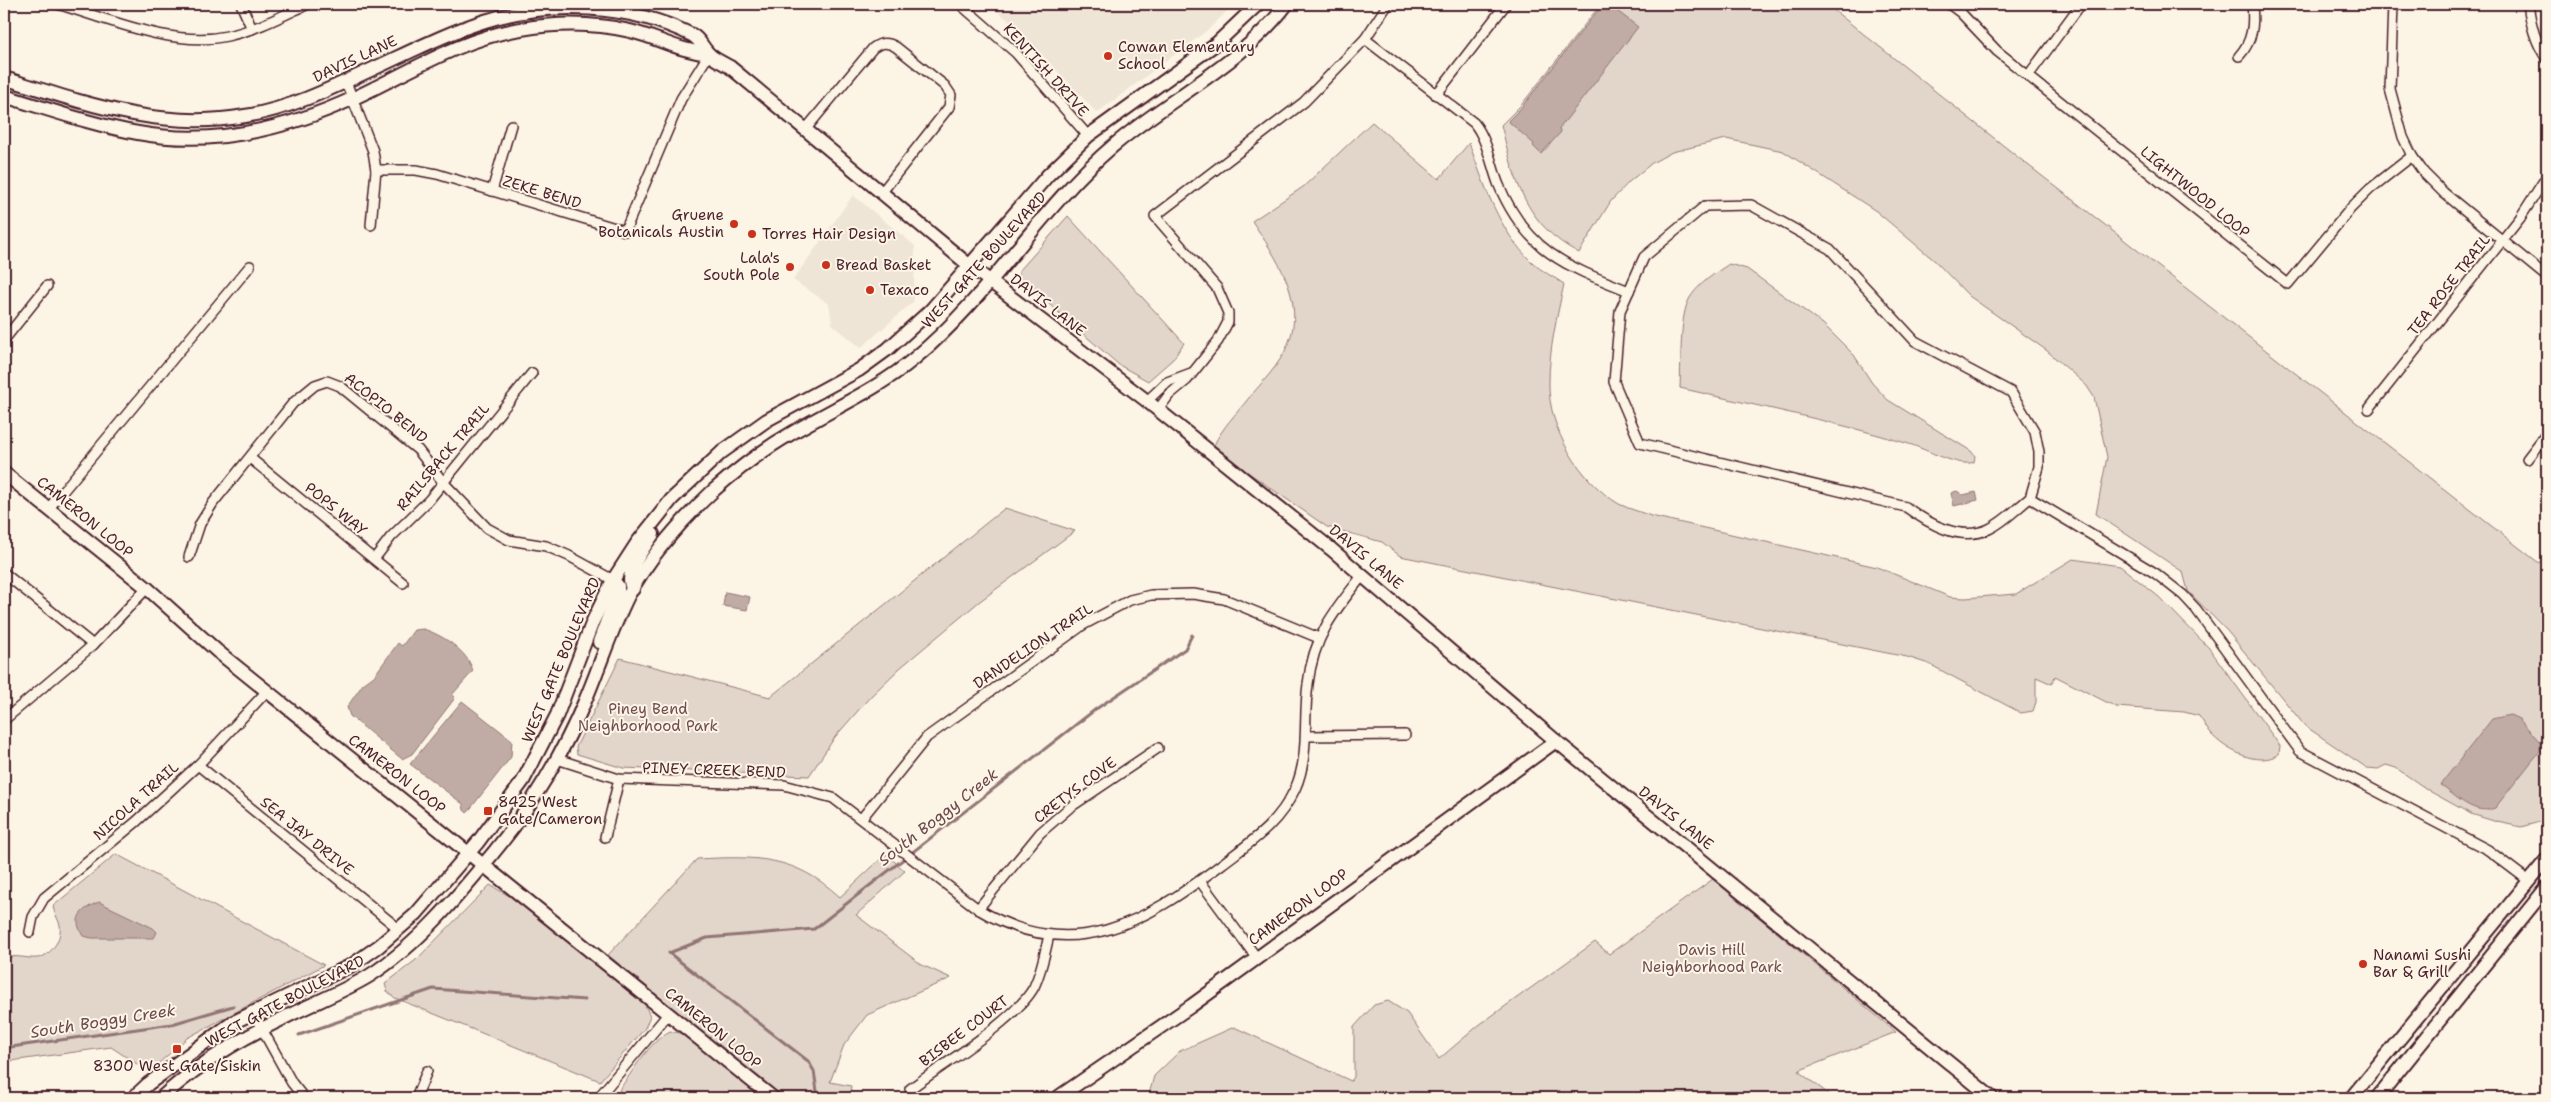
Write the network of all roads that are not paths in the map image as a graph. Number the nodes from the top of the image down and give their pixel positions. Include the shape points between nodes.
1 (56, 4) edge
2 (241, 4) edge
3 (308, 4) edge
4 (960, 4) edge
5 (1258, 4) edge
6 (1286, 4) edge
7 (1388, 4) edge
8 (1506, 4) edge
9 (1949, 4) edge
10 (2081, 4) edge
11 (2252, 4) edge
12 (2393, 4) edge
13 (2528, 4) edge
14 (552, 6) edge
15 (553, 25) junction
16 (252, 29) junction
17 (1365, 39) junction
18 (709, 54) junction
19 (2239, 56) dead end
20 (2547, 58) edge
21 (2028, 76) junction
22 (1167, 77) junction
23 (4, 78) edge
24 (346, 82) junction
25 (1197, 84) junction
26 (1436, 95) junction
27 (4, 96) edge
28 (353, 98) junction
29 (511, 125) dead end
30 (805, 130) junction
31 (1088, 136) junction
32 (2412, 156) junction
33 (376, 170) junction
34 (2547, 176) edge
35 (492, 191) junction
36 (882, 192) junction
37 (371, 225) dead end
38 (2503, 240) junction
39 (250, 266) dead end
40 (970, 266) junction
41 (2547, 277) edge
42 (990, 281) junction
43 (47, 286) dead end
44 (1629, 290) junction
45 (4, 340) edge
46 (532, 373) dead end
47 (1191, 373) junction
48 (1147, 401) junction
49 (2368, 409) dead end
50 (1158, 410) junction
51 (2547, 433) edge
52 (250, 458) junction
53 (2527, 459) dead end
54 (4, 473) edge
55 (443, 482) junction
56 (2030, 498) junction
57 (49, 508) junction
58 (662, 511) junction
59 (189, 557) dead end
60 (375, 558) junction
61 (4, 573) edge
62 (1362, 575) junction
63 (613, 580) junction
64 (403, 583) dead end
65 (147, 588) junction
66 (633, 588) junction
67 (1319, 638) junction
68 (93, 646) junction
69 (596, 671) junction
70 (267, 691) junction
71 (4, 720) edge
72 (1405, 735) dead end
73 (1307, 736) junction
74 (1556, 741) junction
75 (1158, 748) dead end
76 (557, 759) junction
77 (198, 765) junction
78 (619, 779) junction
79 (862, 818) junction
80 (605, 837) dead end
81 (469, 852) junction
82 (2547, 859) edge
83 (484, 864) junction
84 (1200, 881) junction
85 (2529, 881) junction
86 (2547, 887) edge
87 (978, 909) junction
88 (399, 929) junction
89 (30, 932) dead end
90 (1049, 935) junction
91 (1256, 958) junction
92 (2448, 978) junction
93 (2463, 991) junction
94 (252, 1012) junction
95 (668, 1013) junction
96 (262, 1029) junction
97 (427, 1071) dead end
98 (910, 1089) dead end
99 (133, 1098) edge
100 (161, 1098) edge
101 (304, 1098) edge
102 (416, 1098) edge
103 (598, 1098) edge
104 (773, 1098) edge
105 (1057, 1098) edge
106 (1992, 1098) edge
107 (2351, 1098) edge
108 (2377, 1098) edge

1 - 16 street via 185,39 205,40
2 - 16 street
3 - 16 street
4 - 31 street, KENTISH DRIVE via 1016,53
5 - 22 street, WEST GATE BOULEVARD via 1217,43
6 - 25 street, WEST GATE BOULEVARD via 1246,46
7 - 17 street
8 - 26 street
9 - 21 street, LIGHTWOOD LOOP
10 - 21 street
11 - 19 street via 2253,31
12 - 32 street via 2390,90 2403,137
13 - 20 street via 2530,24 2538,46
14 - 15 street
14 - 18 street, DAVIS LANE via 606,10 642,17 694,36
14 - 24 street, DAVIS LANE via 486,20 453,32
15 - 18 street, DAVIS LANE via 630,31 687,52
15 - 28 street, DAVIS LANE via 490,36
17 - 26 street
17 - 47 street via 1304,102 1155,216 1202,268 1227,307 1228,322 1224,330
18 - 30 street, DAVIS LANE via 730,67
18 - 35 street, ZEKE BEND via 681,99 625,231
21 - 32 street, LIGHTWOOD LOOP via 2288,284 2351,208
22 - 25 street via 1179,83
22 - 31 street, WEST GATE BOULEVARD
23 - 24 street, DAVIS LANE via 109,110 174,121 211,121 272,111
24 - 28 street
25 - 42 street, WEST GATE BOULEVARD via 1094,162
26 - 44 street via 1478,128 1508,204 1532,239 1561,262
27 - 28 street, DAVIS LANE via 106,126 172,138 245,134 278,127
28 - 33 street via 367,133
29 - 35 street
30 - 36 street, DAVIS LANE
30 - 36 street via 874,48 881,44 892,44 946,86 951,95 945,112
31 - 40 street, WEST GATE BOULEVARD via 1048,175
32 - 38 street via 2444,193
33 - 35 street, ZEKE BEND via 423,172
33 - 37 street
34 - 38 street, TEA ROSE TRAIL
36 - 40 street, DAVIS LANE
38 - 41 street
38 - 49 street, TEA ROSE TRAIL
39 - 57 street
40 - 42 street, DAVIS LANE
40 - 58 street, WEST GATE BOULEVARD via 931,310 888,349 860,370 766,420 722,452
42 - 48 street, DAVIS LANE
42 - 66 street, WEST GATE BOULEVARD via 951,326 914,359 870,392 792,432 755,456 717,488 688,515
43 - 45 street
44 - 56 street via 1620,311 1614,382 1640,443 1906,507 1925,520 1965,534 1990,529
44 - 56 street via 1644,257 1704,206 1750,206 1830,249 1915,341 2011,392 2035,432 2038,446 2039,467
46 - 55 street, RAILSBACK TRAIL
47 - 48 street via 1167,382
47 - 50 street
48 - 50 street, DAVIS LANE
50 - 62 street, DAVIS LANE
51 - 53 street
52 - 55 street, ACOPIO BEND via 293,403 315,386 328,381 340,386 418,450
52 - 59 street, ACOPIO BEND via 204,514
52 - 60 street, POPS WAY
54 - 57 street, CAMERON LOOP
55 - 60 street, RAILSBACK TRAIL
55 - 63 street, ACOPIO BEND via 476,518 498,535 550,548
56 - 85 street via 2155,573 2183,595 2300,751 2488,850
57 - 65 street, CAMERON LOOP
58 - 63 street, WEST GATE BOULEVARD
58 - 66 street via 631,572
60 - 64 street, POPS WAY
61 - 68 street
62 - 67 street, PINEY CREEK BEND via 1332,613
62 - 74 street, DAVIS LANE
63 - 69 street via 618,591 597,649
63 - 81 street, WEST GATE BOULEVARD via 593,621 541,751 523,781
65 - 68 street
65 - 70 street, CAMERON LOOP
66 - 69 street, WEST GATE BOULEVARD
67 - 73 street, PINEY CREEK BEND via 1307,686
67 - 79 street, DANDELION TRAIL via 1210,596 1175,594 1130,600 1083,625 926,737
68 - 71 street
69 - 76 street, WEST GATE BOULEVARD
70 - 77 street, NICOLA TRAIL
70 - 81 street, CAMERON LOOP
72 - 73 street
73 - 84 street, PINEY CREEK BEND via 1296,788 1284,809 1269,829
74 - 91 street, CAMERON LOOP
74 - 106 street, DAVIS LANE
75 - 87 street, CRETYS COVE via 1069,808 1040,832
76 - 78 street, PINEY CREEK BEND
76 - 83 street, WEST GATE BOULEVARD via 529,805
77 - 88 street, SEA JAY DRIVE
77 - 89 street, NICOLA TRAIL via 136,822 44,898 32,918
78 - 79 street, PINEY CREEK BEND via 784,785 833,798
78 - 80 street
79 - 87 street, PINEY CREEK BEND
81 - 83 street, CAMERON LOOP
81 - 88 street, WEST GATE BOULEVARD via 434,895
82 - 85 street
83 - 95 street, CAMERON LOOP
83 - 96 street, WEST GATE BOULEVARD via 429,926 370,975
84 - 90 street, PINEY CREEK BEND via 1133,922 1096,934
84 - 91 street
85 - 92 street
86 - 93 street
87 - 90 street, PINEY CREEK BEND via 1016,928
88 - 94 street, WEST GATE BOULEVARD via 352,964
90 - 98 street, BISBEE COURT via 1041,970 1023,1002
91 - 105 street, CAMERON LOOP
92 - 93 street
92 - 107 street
93 - 108 street
94 - 96 street
94 - 99 street, WEST GATE BOULEVARD via 183,1057
95 - 103 street
95 - 104 street, CAMERON LOOP
96 - 100 street, WEST GATE BOULEVARD via 194,1069
96 - 101 street
97 - 102 street

